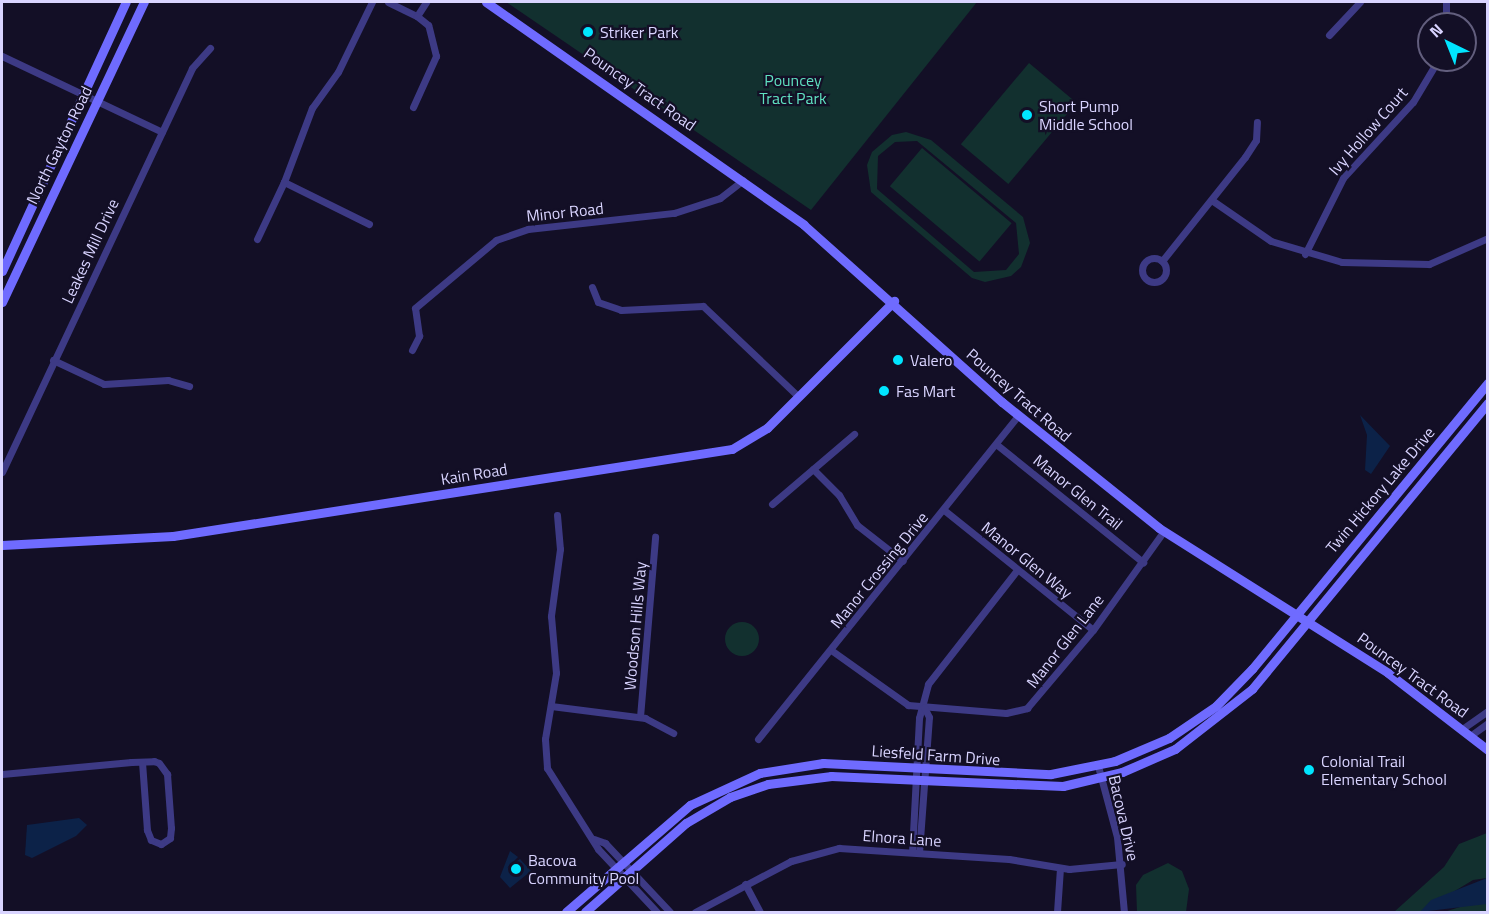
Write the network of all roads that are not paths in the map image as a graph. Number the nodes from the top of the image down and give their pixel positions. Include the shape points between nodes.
1 (126, 2) edge
2 (144, 2) edge
3 (372, 2) edge
4 (388, 2) edge
5 (426, 2) edge
6 (486, 2) edge
7 (1359, 2) edge
8 (417, 16) junction
9 (1329, 35) dead end
10 (210, 48) dead end
11 (2, 56) edge
12 (1431, 72) edge
13 (82, 95) junction
14 (96, 102) junction
15 (413, 107) dead end
16 (1257, 122) dead end
17 (162, 132) junction
18 (743, 180) junction
19 (284, 182) junction
20 (1213, 201) junction
21 (369, 224) dead end
22 (1488, 238) edge
23 (257, 239) dead end
24 (1305, 254) junction
25 (1162, 261) dead end
26 (2, 271) edge
27 (592, 287) dead end
28 (894, 301) junction
29 (2, 302) edge
30 (412, 350) dead end
31 (53, 360) junction
32 (1488, 383) edge
33 (189, 386) dead end
34 (798, 396) junction
35 (1488, 403) edge
36 (1018, 416) junction
37 (854, 434) dead end
38 (996, 444) junction
39 (813, 469) junction
40 (2, 472) edge
41 (772, 504) dead end
42 (944, 510) junction
43 (557, 515) dead end
44 (1164, 531) junction
45 (655, 537) dead end
46 (2, 545) edge
47 (903, 561) junction
48 (1143, 562) junction
49 (1017, 570) junction
50 (1296, 616) junction
51 (1307, 622) junction
52 (1093, 630) junction
53 (831, 650) junction
54 (551, 706) junction
55 (924, 707) junction
56 (1488, 711) edge
57 (640, 717) junction
58 (1488, 723) edge
59 (1462, 729) junction
60 (673, 734) dead end
61 (1470, 736) junction
62 (758, 739) dead end
63 (1488, 750) edge
64 (142, 762) junction
65 (1098, 766) junction
66 (921, 769) junction
67 (2, 774) edge
68 (1101, 778) junction
69 (920, 781) junction
70 (916, 853) junction
71 (1122, 864) junction
72 (619, 865) junction
73 (1060, 868) junction
74 (628, 874) junction
75 (745, 884) junction
76 (566, 912) edge
77 (585, 912) edge
78 (657, 912) edge
79 (670, 912) edge
80 (694, 912) edge
81 (760, 912) edge
82 (1057, 912) edge
83 (1124, 912) edge

1 - 13 street, North Gayton Road
2 - 14 street, North Gayton Road
3 - 19 street via 338,72 312,108
4 - 8 street
5 - 8 street
6 - 18 street, Pouncey Tract Road
7 - 9 street
8 - 15 street via 435,40 435,56
10 - 17 street, Leakes Mill Drive via 195,63
11 - 13 street
12 - 24 street, Ivy Hollow Court via 1413,102 1344,178
13 - 14 street
13 - 26 street, North Gayton Road
14 - 17 street
14 - 29 street, North Gayton Road
16 - 20 street via 1256,140
17 - 31 street, Leakes Mill Drive
18 - 28 street, Pouncey Tract Road
18 - 30 street, Minor Road via 720,198 674,213 528,229 496,240 415,308 419,336
19 - 21 street
19 - 23 street
20 - 24 street via 1250,229
20 - 25 street
22 - 24 street via 1429,264 1342,262
27 - 34 street via 598,302 621,310 703,306
28 - 34 street, Kain Road
28 - 36 street, Pouncey Tract Road
31 - 33 street via 104,384 168,380
31 - 40 street, Leakes Mill Drive
32 - 50 street, Twin Hickory Lake Drive
34 - 46 street, Kain Road via 755,438 732,449 173,536
35 - 51 street, Twin Hickory Lake Drive
36 - 38 street, Manor Crossing Drive
36 - 44 street, Pouncey Tract Road
37 - 39 street
38 - 42 street, Manor Crossing Drive
38 - 48 street, Manor Glen Trail
39 - 41 street
39 - 47 street via 839,495 857,525
42 - 47 street, Manor Crossing Drive
42 - 49 street, Manor Glen Way
43 - 54 street
44 - 48 street, Manor Glen Lane
44 - 50 street, Pouncey Tract Road
45 - 57 street, Woodson Hills Way
47 - 53 street, Manor Crossing Drive
48 - 52 street, Manor Glen Lane
49 - 52 street, Manor Glen Way
49 - 55 street via 933,674
50 - 51 street, Pouncey Tract Road
50 - 65 street, Liesfeld Farm Drive via 1206,714 1150,747
51 - 59 street, Pouncey Tract Road via 1388,673
51 - 68 street, Liesfeld Farm Drive via 1252,689 1214,724 1158,758
52 - 55 street, Manor Glen Lane via 1027,708 1006,713
53 - 55 street, Manor Glen Lane via 900,702
53 - 62 street, Manor Crossing Drive
54 - 57 street
54 - 72 street via 545,755 550,776 594,839
55 - 66 street via 928,717
56 - 59 street
57 - 60 street
58 - 61 street
59 - 61 street, Pouncey Tract Road
61 - 63 street, Pouncey Tract Road
64 - 64 street via 159,763 168,774 171,833 161,844 151,840 147,830
64 - 67 street
65 - 66 street, Liesfeld Farm Drive via 1005,775
65 - 68 street, Bacova Drive
66 - 69 street
66 - 72 street, Liesfeld Farm Drive via 823,763 745,777 690,805
68 - 69 street, Liesfeld Farm Drive via 1044,787
68 - 71 street, Bacova Drive
69 - 70 street
69 - 74 street, Liesfeld Farm Drive via 831,776 756,788 696,816
70 - 73 street, Elnora Lane
70 - 75 street, Elnora Lane via 816,851
71 - 73 street, Elnora Lane
71 - 83 street, Bacova Drive
72 - 74 street
72 - 76 street, Liesfeld Farm Drive
73 - 82 street
74 - 77 street, Liesfeld Farm Drive
74 - 78 street
74 - 79 street
75 - 80 street, Elnora Lane
75 - 81 street

